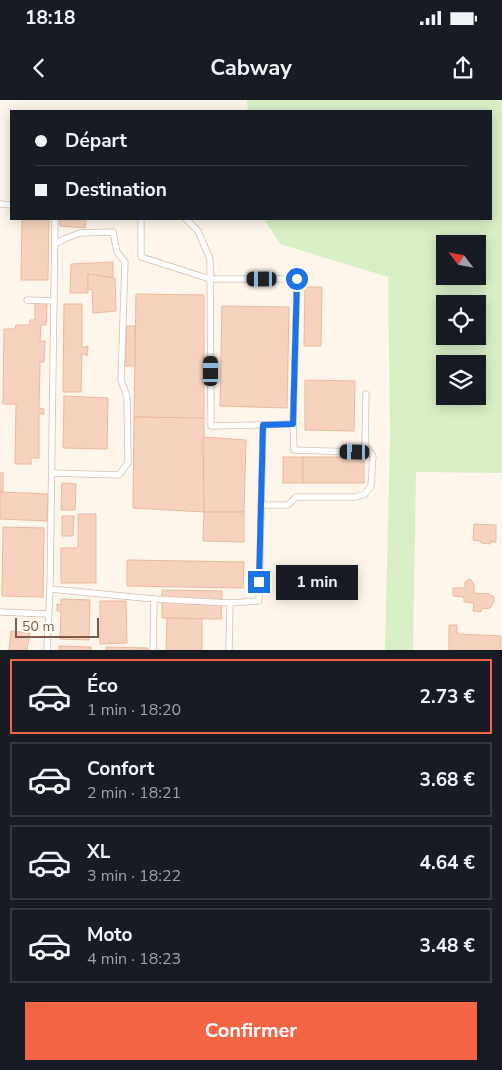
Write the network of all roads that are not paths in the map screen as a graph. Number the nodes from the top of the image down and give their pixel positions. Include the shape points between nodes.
1 (55, 220) edge
2 (141, 220) edge
3 (187, 220) edge
4 (55, 244) junction
5 (210, 279) junction
6 (27, 300) dead end
7 (54, 301) junction
8 (366, 394) dead end
9 (293, 424) junction
10 (263, 425) junction
11 (355, 452) dead end
12 (52, 474) junction
13 (261, 505) junction
14 (50, 589) junction
15 (154, 599) junction
16 (230, 603) junction
17 (0, 612) edge
18 (48, 614) junction
19 (47, 650) edge
20 (153, 650) edge
21 (229, 650) edge

1 - 4 lane
2 - 5 lane via 141,257
3 - 5 lane via 198,231 210,259
4 - 7 lane
4 - 12 lane via 80,233 113,232 117,252 125,262 120,380 127,398 128,463 119,475
5 - 9 lane via 297,279
5 - 10 lane via 211,426
6 - 7 lane
7 - 12 lane
8 - 13 lane via 365,446 373,456 371,486 365,494 355,497 296,497 288,505
9 - 10 lane
9 - 11 lane via 294,450
10 - 13 lane
12 - 14 lane
13 - 16 lane via 258,601
14 - 15 lane
14 - 18 lane
15 - 16 lane
15 - 20 lane
16 - 21 lane
17 - 18 lane
18 - 19 lane

